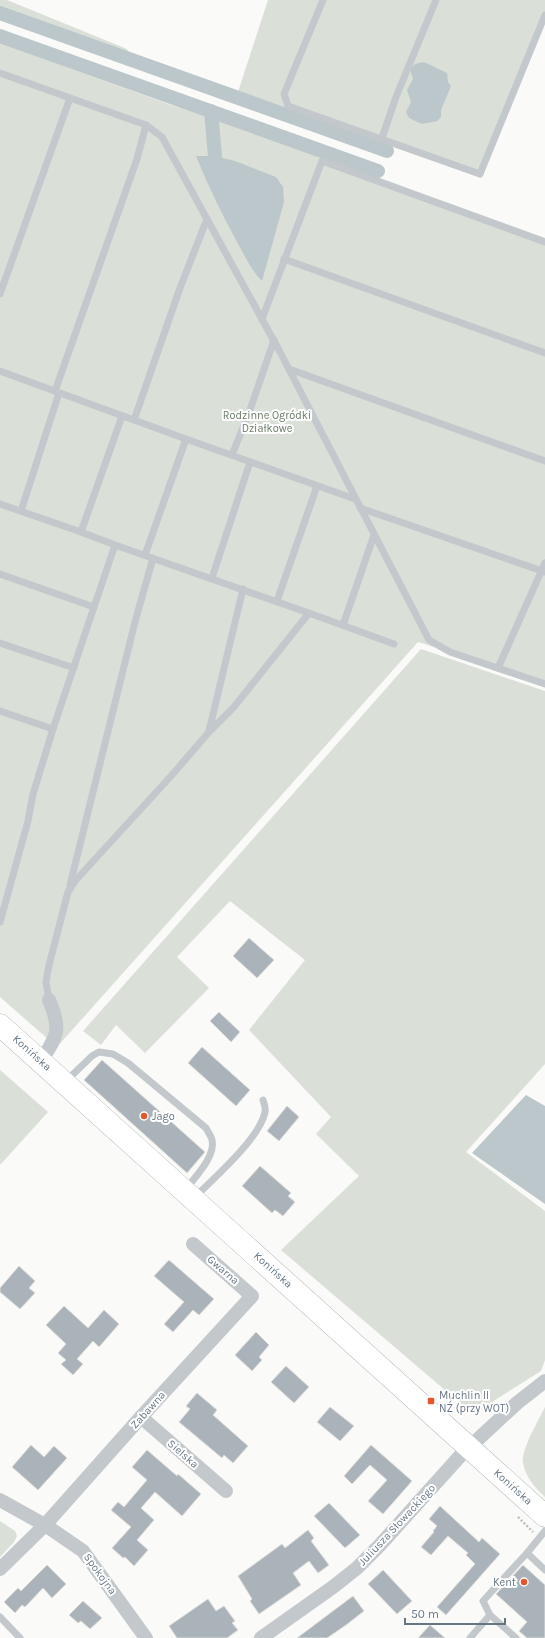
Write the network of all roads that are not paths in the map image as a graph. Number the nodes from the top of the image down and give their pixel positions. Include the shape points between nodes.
1 (323, 0) edge
2 (436, 0) edge
3 (545, 14) edge
4 (0, 73) edge
5 (70, 98) junction
6 (146, 125) junction
7 (382, 138) junction
8 (207, 219) junction
9 (545, 242) edge
10 (284, 259) junction
11 (0, 294) edge
12 (262, 319) junction
13 (274, 340) junction
14 (545, 353) edge
15 (289, 369) junction
16 (0, 372) edge
17 (57, 392) junction
18 (122, 416) junction
19 (134, 420) junction
20 (186, 439) junction
21 (232, 455) junction
22 (545, 461) edge
23 (250, 462) junction
24 (317, 486) junction
25 (355, 499) junction
26 (0, 504) edge
27 (360, 508) junction
28 (21, 511) junction
29 (81, 532) junction
30 (374, 535) junction
31 (115, 545) junction
32 (145, 555) junction
33 (153, 558) junction
34 (545, 563) edge
35 (543, 572) edge
36 (0, 574) edge
37 (212, 578) junction
38 (243, 589) junction
39 (277, 601) junction
40 (94, 607) junction
41 (309, 613) junction
42 (343, 625) junction
43 (0, 643) edge
44 (394, 644) dead end
45 (74, 668) junction
46 (498, 668) junction
47 (545, 684) edge
48 (0, 711) edge
49 (53, 729) junction
50 (209, 732) junction
51 (68, 892) junction
52 (0, 922) edge
53 (49, 1000) joint
54 (0, 1025) edge
55 (40, 1061) junction
56 (64, 1082) junction
57 (264, 1100) dead end
58 (189, 1195) junction
59 (193, 1244) dead end
60 (252, 1296) joint
61 (545, 1381) edge
62 (141, 1417) junction
63 (470, 1448) junction
64 (226, 1491) dead end
65 (0, 1500) edge
66 (545, 1516) edge
67 (45, 1525) junction
68 (545, 1531) edge
69 (527, 1553) junction
70 (0, 1570) edge
71 (545, 1570) edge
72 (490, 1615) junction
73 (0, 1617) edge
74 (20, 1638) edge
75 (146, 1638) edge
76 (261, 1638) edge
77 (470, 1638) edge
78 (516, 1638) edge

1 - 7 lane via 284,94 288,106
2 - 7 lane
3 - 7 lane via 480,174
4 - 5 lane
5 - 6 lane
5 - 11 lane
6 - 8 lane via 162,137
6 - 17 lane via 137,159
8 - 12 lane
8 - 19 lane
9 - 10 lane via 322,161
10 - 12 lane
10 - 14 lane
12 - 13 lane
13 - 15 lane
13 - 21 lane
15 - 22 lane
15 - 25 lane
16 - 17 lane
17 - 18 lane
17 - 28 lane
18 - 19 lane
18 - 29 lane
19 - 20 lane
20 - 21 lane
20 - 32 lane
21 - 23 lane
23 - 24 lane
23 - 37 lane
24 - 25 lane
24 - 39 lane
25 - 27 lane
26 - 28 lane
27 - 30 lane
27 - 35 lane
28 - 29 lane
29 - 31 lane
30 - 42 lane
30 - 46 lane via 429,640 450,652
31 - 32 lane
31 - 40 lane
32 - 33 lane
33 - 37 lane
33 - 51 lane
34 - 35 lane
35 - 46 lane
36 - 40 lane
37 - 38 lane
38 - 39 lane
38 - 50 lane
39 - 41 lane
40 - 45 lane
41 - 42 lane
41 - 50 lane via 234,707
42 - 44 lane
43 - 45 lane
45 - 49 lane
46 - 47 lane
48 - 49 lane
49 - 52 lane via 33,794
50 - 51 lane via 75,880
51 - 53 lane via 46,982
53 - 55 street via 54,1011 57,1032
54 - 55 main road, Konińska
55 - 56 main road, Konińska
56 - 58 main road, Konińska
56 - 58 lane via 99,1052 113,1054 128,1063 206,1128 213,1145
57 - 58 lane via 266,1111 247,1144
58 - 63 main road, Konińska
59 - 60 street, Gwarna
60 - 62 street, Zabawna
61 - 63 street, Juliusza Słowackiego via 517,1403
62 - 64 street, Sielska
62 - 67 street, Zabawna
63 - 66 main road, Konińska
63 - 76 street, Juliusza Słowackiego via 357,1568
65 - 67 street, Spokojna
67 - 70 street, Zabawna
67 - 75 street, Spokojna via 83,1551
68 - 69 lane
69 - 71 lane
69 - 72 lane via 483,1602
72 - 77 lane
72 - 78 lane
73 - 74 lane

